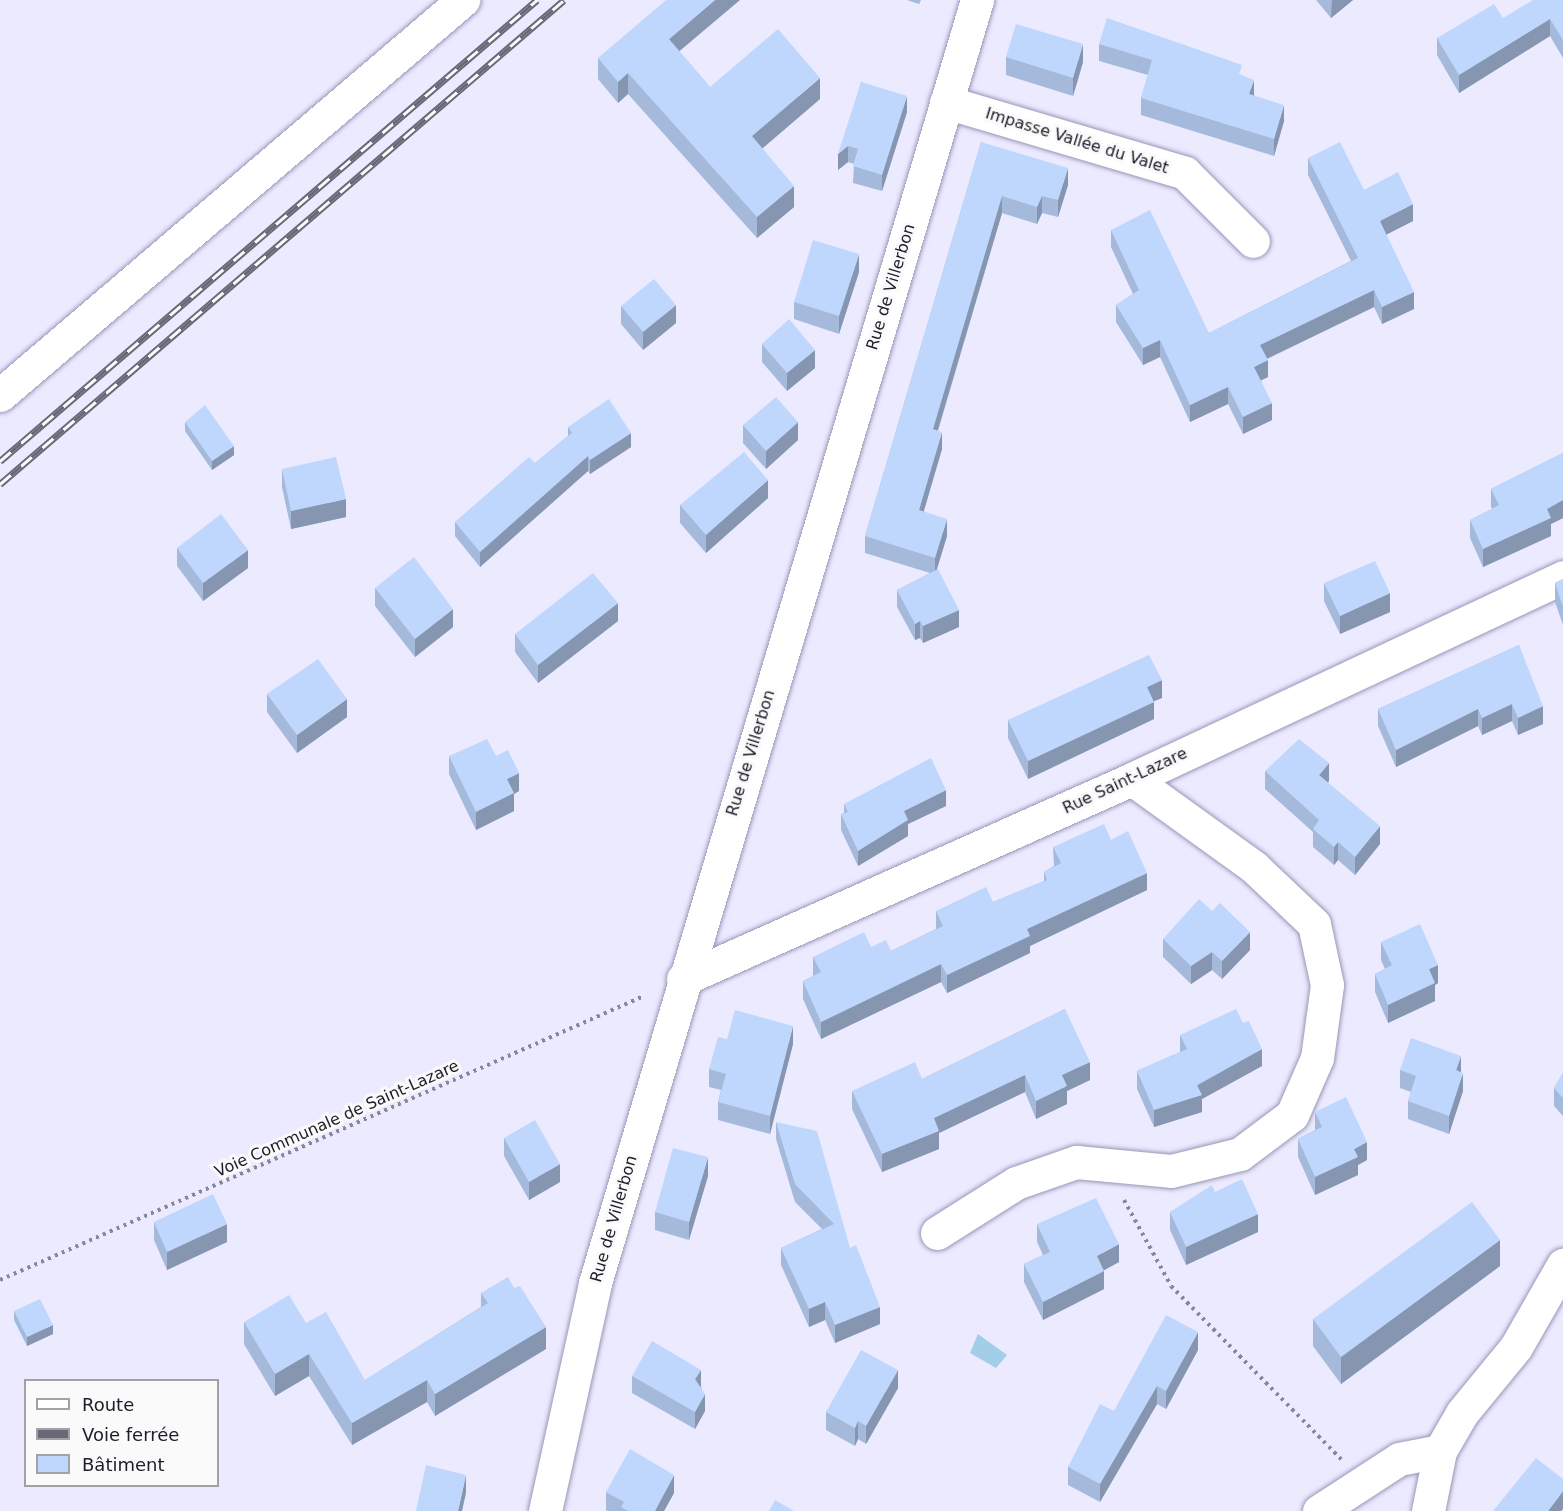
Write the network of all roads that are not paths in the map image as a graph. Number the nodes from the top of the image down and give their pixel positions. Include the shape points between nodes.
1 (463, 0) edge
2 (977, 0) edge
3 (946, 102) junction
4 (1253, 241) dead end
5 (0, 395) edge
6 (1563, 577) edge
7 (1132, 779) junction
8 (683, 979) junction
9 (937, 1233) dead end
10 (1563, 1265) edge
11 (1440, 1451) junction
12 (545, 1511) edge
13 (1319, 1511) edge
14 (1428, 1511) edge

1 - 5 street
2 - 3 street, Rue de Villerbon
3 - 4 street, Impasse Vallée du Valet via 1185,173
3 - 8 street, Rue de Villerbon
6 - 7 street, Rue Saint-Lazare
7 - 8 street, Rue Saint-Lazare
7 - 9 street via 1254,867 1314,924 1327,985 1317,1058 1292,1115 1240,1154 1171,1171 1076,1162 1016,1183
8 - 12 street, Rue de Villerbon via 595,1283
10 - 11 street via 1516,1347 1462,1413
11 - 13 street via 1399,1459
11 - 14 street

